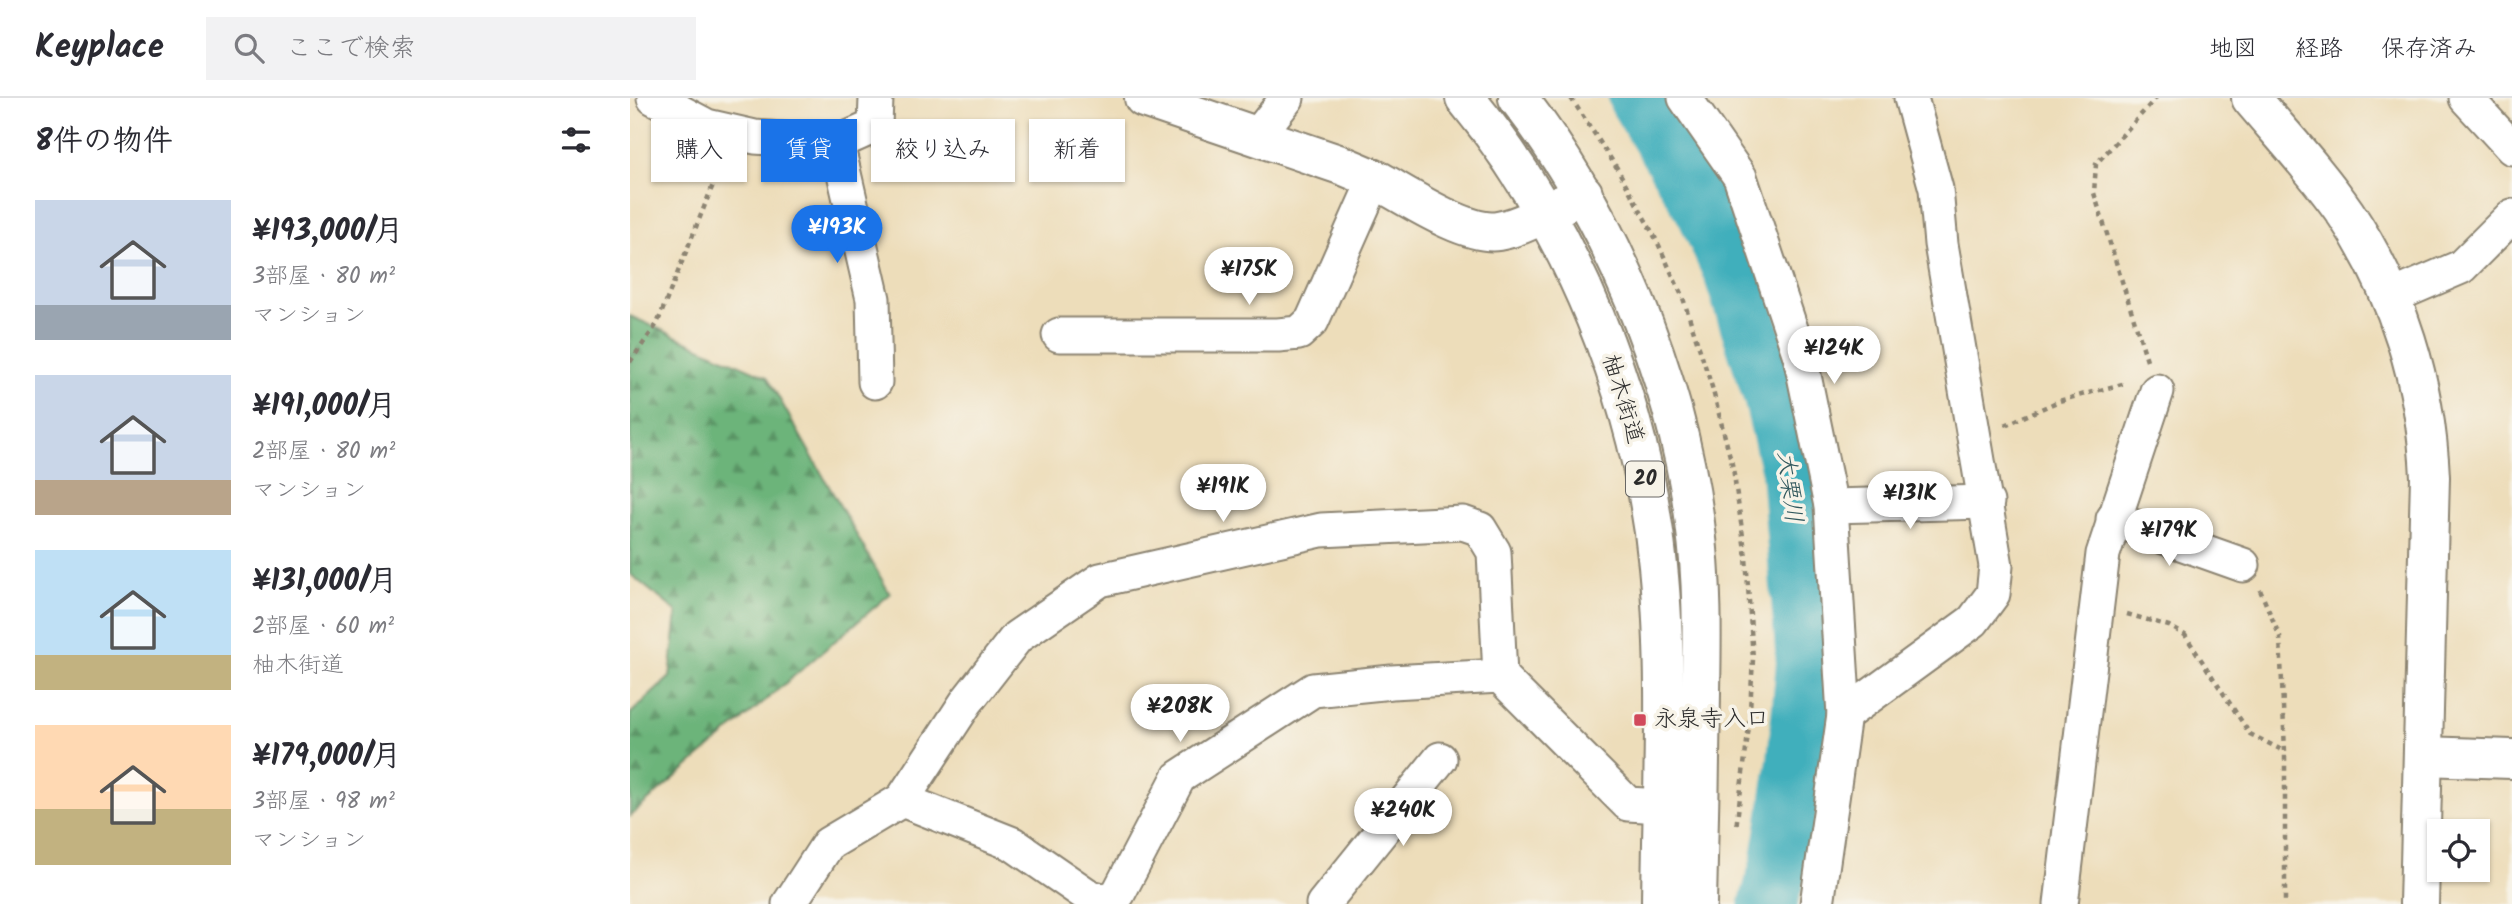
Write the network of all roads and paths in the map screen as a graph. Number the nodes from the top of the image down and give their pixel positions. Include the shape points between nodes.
1 (654, 98) edge
2 (876, 98) edge
3 (1144, 98) edge
4 (1287, 98) edge
5 (1465, 98) edge
6 (1518, 98) edge
7 (1685, 98) edge
8 (1911, 98) edge
9 (2156, 98) edge
10 (2250, 98) edge
11 (2466, 98) edge
12 (694, 119) edge
13 (857, 134) edge
14 (1258, 135) junction
15 (2512, 148) edge
16 (1375, 179) junction
17 (715, 182) edge
18 (846, 182) edge
19 (1583, 193) junction
20 (1545, 212) junction
21 (2512, 216) edge
22 (2391, 297) junction
23 (1059, 335) dead end
24 (630, 362) edge
25 (875, 383) dead end
26 (2155, 383) junction
27 (1976, 438) junction
28 (1987, 502) junction
29 (1831, 506) junction
30 (2113, 519) junction
31 (2243, 565) joint
32 (2097, 606) junction
33 (1500, 676) junction
34 (1844, 715) junction
35 (2285, 752) junction
36 (2423, 756) junction
37 (1440, 759) dead end
38 (2512, 759) edge
39 (902, 800) junction
40 (1661, 806) junction
41 (1333, 901) edge
42 (789, 904) edge
43 (1661, 904) edge
44 (1697, 904) edge
45 (1818, 904) edge
46 (2061, 904) edge
47 (2285, 904) edge
48 (2419, 904) edge

1 - 12 street
2 - 13 street via 876,126
3 - 14 main road
4 - 14 street
5 - 20 main road, 柚木街道 / 20
6 - 19 main road, 柚木街道 / 20
7 - 29 street via 1740,177 1800,356
8 - 27 street via 1936,189 1941,244
9 - 26 path via 2096,164 2094,193
10 - 22 main road via 2347,215
11 - 15 street
14 - 16 main road
16 - 20 main road via 1477,229 1500,231
16 - 23 street via 1312,321 1299,333
17 - 24 path via 657,324
18 - 25 street via 873,299
19 - 20 main road
19 - 44 main road, 柚木街道 / 20 via 1628,284 1654,355 1677,433 1695,522 1702,611
20 - 40 main road, 柚木街道 / 20 via 1590,302 1634,436 1649,500 1663,634
21 - 22 street via 2462,267
22 - 36 main road via 2419,384 2429,451
26 - 27 path via 2059,401
26 - 30 street
27 - 28 street
28 - 29 street
28 - 34 street via 1996,566 1993,593 1973,621
29 - 34 street
30 - 31 street
30 - 32 street via 2103,554
31 - 35 path via 2256,581 2280,637
32 - 35 path via 2169,625 2185,635 2250,734
32 - 46 street
33 - 39 street via 1313,690 1180,777 1118,894 1107,901 1090,897 1013,844
33 - 39 street via 1494,552 1480,529 1463,523 1321,530 1100,580 1017,637 967,701
33 - 40 street via 1628,804
34 - 45 street
35 - 47 path
36 - 38 main road
36 - 48 main road
37 - 41 street
39 - 42 street via 828,844
40 - 43 main road, 柚木街道 / 20

